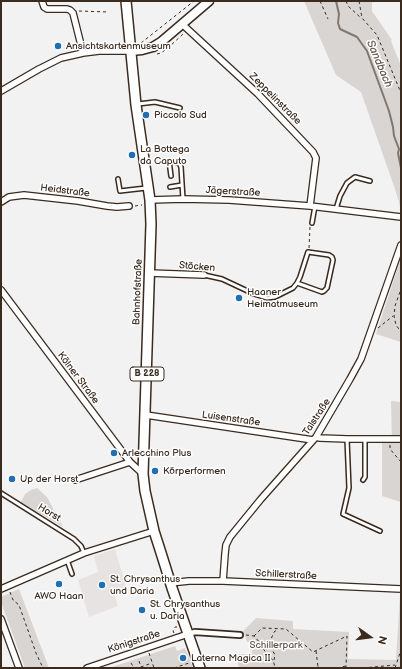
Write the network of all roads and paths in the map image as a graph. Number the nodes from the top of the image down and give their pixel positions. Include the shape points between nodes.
1 (42, 1) edge
2 (126, 1) edge
3 (194, 1) edge
4 (209, 1) edge
5 (320, 1) edge
6 (346, 1) edge
7 (359, 1) edge
8 (70, 10) junction
9 (108, 12) dead end
10 (362, 18) junction
11 (328, 20) dead end
12 (182, 24) junction
13 (129, 38) junction
14 (130, 51) junction
15 (83, 52) junction
16 (1, 91) edge
17 (401, 93) edge
18 (136, 105) junction
19 (180, 108) dead end
20 (171, 176) dead end
21 (118, 179) dead end
22 (370, 181) dead end
23 (182, 185) junction
24 (148, 187) junction
25 (170, 187) dead end
26 (184, 199) junction
27 (1, 202) edge
28 (150, 202) junction
29 (129, 206) joint
30 (312, 206) junction
31 (336, 209) junction
32 (401, 217) edge
33 (312, 223) joint
34 (401, 245) edge
35 (308, 252) junction
36 (149, 273) junction
37 (204, 275) joint
38 (401, 280) edge
39 (297, 283) junction
40 (1, 290) edge
41 (394, 316) junction
42 (372, 327) junction
43 (401, 332) edge
44 (146, 415) junction
45 (315, 439) junction
46 (347, 439) junction
47 (365, 439) junction
48 (389, 439) junction
49 (399, 439) edge
50 (130, 462) junction
51 (401, 462) edge
52 (143, 474) junction
53 (74, 480) dead end
54 (363, 480) dead end
55 (1, 493) edge
56 (154, 531) junction
57 (380, 531) dead end
58 (84, 553) junction
59 (67, 560) junction
60 (72, 574) dead end
61 (223, 581) junction
62 (170, 583) junction
63 (8, 587) junction
64 (401, 589) edge
65 (1, 590) edge
66 (1, 619) edge
67 (178, 626) dead end
68 (278, 630) junction
69 (188, 634) junction
70 (240, 635) joint
71 (174, 636) dead end
72 (254, 636) junction
73 (316, 650) junction
74 (401, 650) edge
75 (150, 657) dead end
76 (273, 660) junction
77 (139, 661) dead end
78 (131, 663) dead end
79 (152, 663) junction
80 (199, 664) edge
81 (395, 665) junction
82 (317, 667) edge
83 (346, 667) edge
84 (20, 668) edge
85 (43, 668) edge
86 (86, 668) edge
87 (134, 668) edge
88 (154, 668) edge
89 (174, 668) edge
90 (276, 668) edge
91 (320, 668) edge
92 (336, 668) edge
93 (363, 668) edge
94 (395, 668) edge

1 - 8 street via 47,9
2 - 13 main road, Bahnhofstraße / B 228
3 - 13 path via 140,43 134,38
4 - 12 main road
5 - 11 path
6 - 10 path
7 - 10 path
8 - 9 path
8 - 15 street
10 - 17 path via 377,35
12 - 14 main road via 153,47
12 - 30 street, Zeppelinstraße via 258,94 313,152 316,158
13 - 14 main road, Bahnhofstraße / B 228
14 - 15 street
14 - 18 main road, Bahnhofstraße / B 228
15 - 16 street via 61,58
18 - 19 lane via 155,102
18 - 24 main road, Bahnhofstraße / B 228
20 - 23 lane via 169,161 179,163
21 - 24 lane via 120,191
22 - 31 lane via 355,177 347,183
23 - 25 lane
23 - 26 lane
24 - 28 main road, Bahnhofstraße / B 228
26 - 28 street, Jägerstraße
26 - 30 street, Jägerstraße
27 - 29 street, Heidstraße via 9,197 24,195 107,206
28 - 29 path
28 - 36 main road, Bahnhofstraße / B 228
30 - 31 street, Jägerstraße
30 - 33 lane
31 - 32 street, Jägerstraße
33 - 35 path via 309,228
34 - 42 street, Talstraße
35 - 39 lane
35 - 39 lane via 332,257 327,288 322,292
36 - 37 street, Stöcken
36 - 44 main road, Bahnhofstraße / B 228
37 - 39 lane, Stöcken via 222,279 267,298 276,297
38 - 41 path
40 - 50 street, Kölner Straße
41 - 42 path via 377,329
41 - 43 path
42 - 45 street, Talstraße via 361,359
44 - 45 street, Luisenstraße
44 - 52 main road, Bahnhofstraße / B 228
45 - 46 street, Luisenstraße
45 - 61 street, Talstraße via 230,537 224,554
46 - 47 street, Luisenstraße
46 - 57 lane via 349,488 342,514
47 - 48 street, Luisenstraße
47 - 54 lane
48 - 49 street, Luisenstraße
48 - 51 path via 390,449
50 - 52 street, Kölner Straße
50 - 53 street
52 - 56 main road, Bahnhofstraße / B 228
55 - 58 lane, Horst via 74,539
56 - 58 street
56 - 62 main road, Bahnhofstraße / B 228
58 - 59 street
59 - 60 lane
59 - 63 street
61 - 62 street, Schillerstraße
61 - 64 street, Schillerstraße
62 - 69 main road, B 228
63 - 65 street
63 - 85 path via 13,600 19,604
66 - 84 street
67 - 71 path via 173,631
68 - 72 path via 262,628
68 - 73 path via 286,629 313,652
68 - 76 path via 274,632 270,644 275,655
69 - 70 street via 195,632
69 - 80 main road, B 228
69 - 86 street, Königstraße
70 - 72 path
72 - 76 path via 268,657
73 - 82 path
73 - 83 path via 347,636
74 - 81 path
75 - 79 path
76 - 90 path
77 - 79 path via 141,667
78 - 87 path
79 - 88 path
80 - 89 path
81 - 93 path
81 - 94 path
82 - 91 path
83 - 92 path

